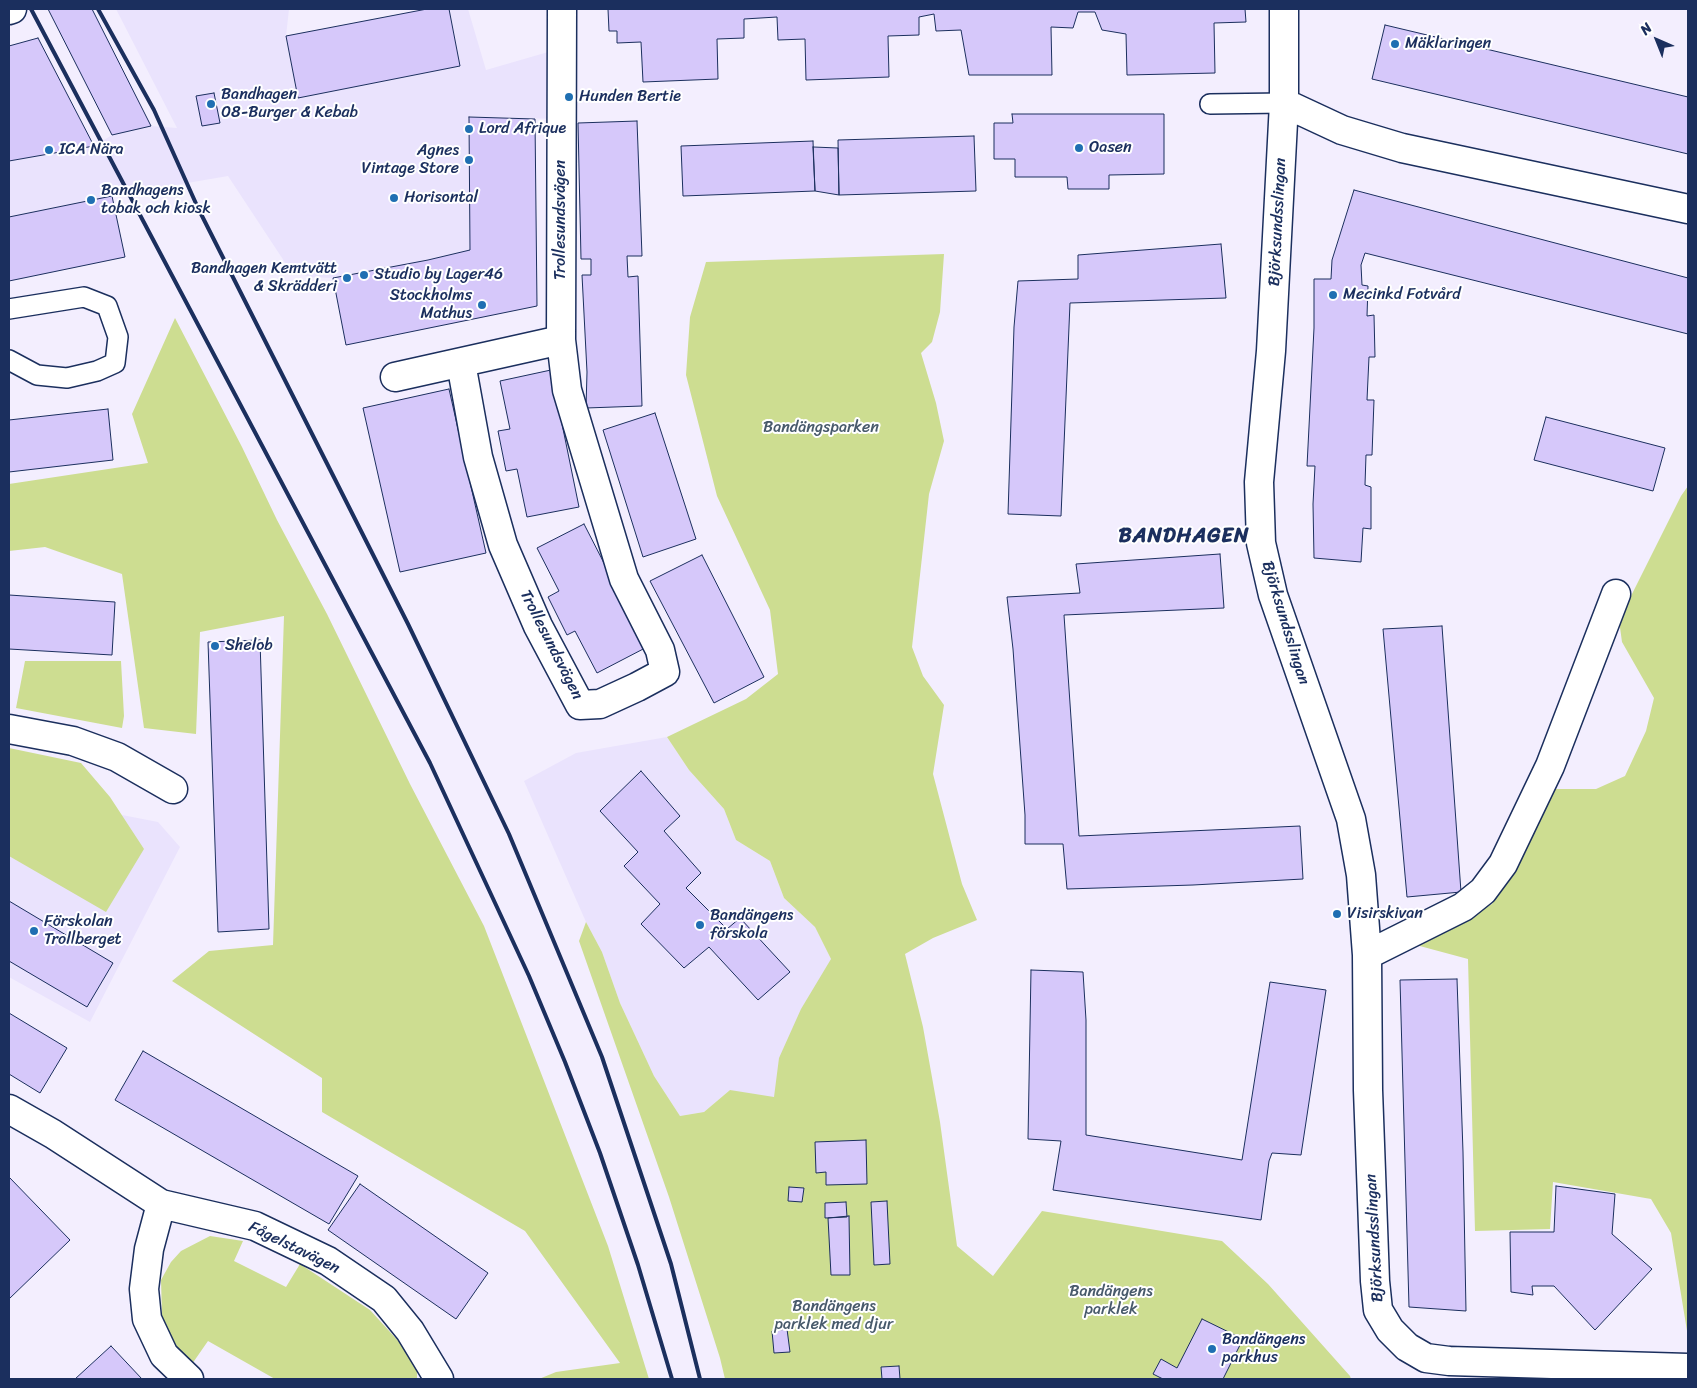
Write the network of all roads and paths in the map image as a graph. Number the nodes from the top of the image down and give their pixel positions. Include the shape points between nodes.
1 (562, 9) edge
2 (1284, 9) edge
3 (1210, 104) dead end
4 (1284, 104) junction
5 (1688, 209) edge
6 (9, 309) edge
7 (561, 340) junction
8 (9, 360) edge
9 (461, 363) junction
10 (395, 377) dead end
11 (1616, 594) dead end
12 (9, 729) edge
13 (173, 789) dead end
14 (1367, 955) junction
15 (9, 1108) edge
16 (161, 1204) junction
17 (1688, 1368) edge
18 (189, 1379) edge
19 (439, 1379) edge

1 - 7 street, Trollesundsvägen
2 - 4 street, Björksundsslingan
3 - 4 lane
4 - 5 street via 1342,130 1402,148
4 - 14 street, Björksundsslingan via 1272,342 1259,482 1261,543 1273,595 1351,819 1362,876
6 - 8 lane via 84,297 107,306 118,337 114,363 67,378 37,375
7 - 9 street
7 - 9 street, Trollesundsvägen via 567,390 624,579 660,650 665,672 600,704 580,705 538,626 503,545 478,457
9 - 10 street
11 - 14 street via 1550,766 1503,864 1483,891 1463,907
12 - 13 street via 73,741 117,757
14 - 17 street, Björksundsslingan via 1374,1281 1378,1310 1390,1330 1407,1347 1426,1358 1449,1361
15 - 16 street, Fågelstavägen
16 - 18 street via 144,1289 147,1319 164,1355
16 - 19 street, Fågelstavägen via 256,1226 328,1261 384,1299 410,1331

